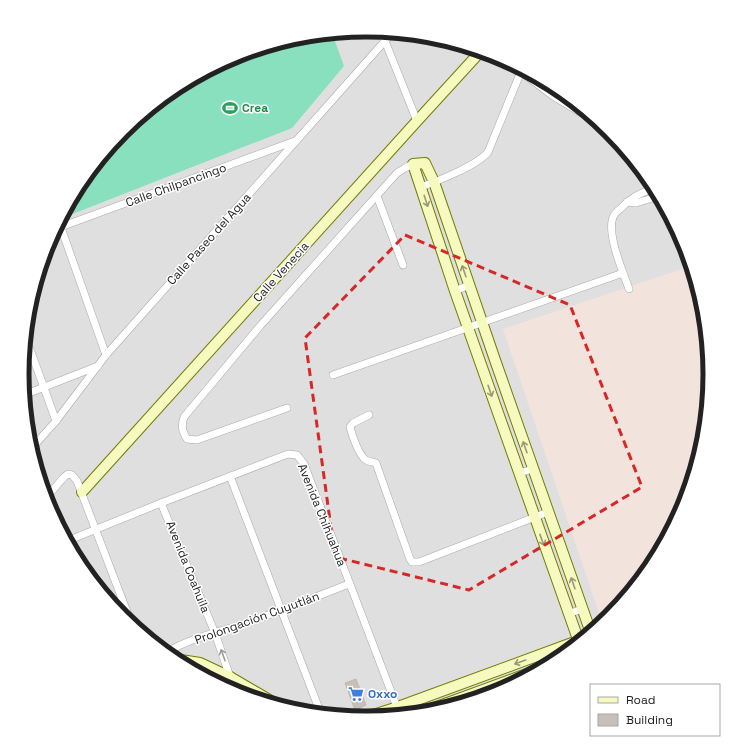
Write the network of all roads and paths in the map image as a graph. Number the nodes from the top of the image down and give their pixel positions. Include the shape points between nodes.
1 (388, 38) edge
2 (385, 41) junction
3 (476, 56) edge
4 (519, 74) edge
5 (542, 87) edge
6 (569, 106) edge
7 (416, 121) junction
8 (296, 141) junction
9 (413, 164) junction
10 (434, 182) junction
11 (421, 187) junction
12 (648, 191) edge
13 (377, 196) junction
14 (653, 198) edge
15 (627, 202) junction
16 (65, 224) edge
17 (61, 233) edge
18 (403, 265) dead end
19 (623, 273) junction
20 (469, 285) junction
21 (629, 289) dead end
22 (455, 290) junction
23 (482, 324) junction
24 (469, 328) junction
25 (30, 350) edge
26 (106, 355) junction
27 (495, 360) junction
28 (481, 365) junction
29 (98, 366) junction
30 (333, 375) dead end
31 (43, 387) junction
32 (30, 393) edge
33 (511, 407) junction
34 (287, 408) dead end
35 (498, 412) junction
36 (369, 415) dead end
37 (56, 421) junction
38 (36, 444) edge
39 (533, 469) junction
40 (519, 473) junction
41 (230, 476) junction
42 (51, 492) edge
43 (82, 492) junction
44 (161, 503) junction
45 (548, 512) junction
46 (534, 517) junction
47 (96, 529) junction
48 (72, 539) edge
49 (349, 584) junction
50 (582, 609) junction
51 (127, 610) edge
52 (281, 610) junction
53 (568, 614) junction
54 (589, 626) edge
55 (215, 633) junction
56 (578, 636) edge
57 (561, 648) edge
58 (172, 649) edge
59 (190, 662) edge
60 (230, 677) junction
61 (232, 683) edge
62 (256, 692) edge
63 (319, 708) edge
64 (406, 708) edge
65 (398, 709) edge

1 - 2 street, Calle Paseo del Agua
2 - 7 street
2 - 8 street, Calle Paseo del Agua
3 - 7 street, Calle Venecia
4 - 10 street via 488,152 484,157
5 - 6 street
7 - 43 street, Calle Venecia
8 - 16 street, Calle Chilpancingo
8 - 26 street, Calle Paseo del Agua
9 - 10 street via 425,163
9 - 11 street
9 - 13 street via 397,173
10 - 11 street
20 -> 10 street
11 -> 22 street
12 - 15 street
13 - 18 street
13 - 34 street via 260,326 184,417 182,432 187,438 196,440
14 - 15 street via 636,203
15 - 19 street via 614,215 612,225 612,236
17 - 26 street
19 - 21 street
19 - 23 street
20 - 22 street
20 - 23 street
22 - 24 street
23 - 24 street
23 - 27 street
24 - 28 street
24 - 30 street
25 - 31 street
26 - 29 street, Calle Paseo del Agua
27 - 28 street
27 - 33 street
28 -> 35 street
29 - 31 street
29 - 37 street, Calle Paseo del Agua
31 - 32 street
31 - 37 street
33 - 35 street
39 -> 33 street
35 - 40 street
36 - 46 street via 353,423 350,427 351,432 361,456 368,462 376,463 412,562 419,562
37 - 38 street, Calle Paseo del Agua
39 - 40 street
39 - 45 street
40 - 46 street
41 - 44 street, Avenida Chihuahua
41 - 49 street, Avenida Chihuahua via 288,454 297,455 304,464
41 - 52 street
42 - 43 street via 68,474 72,475
43 - 47 street
44 - 47 street, Avenida Chihuahua
44 - 55 street, Avenida Coahuila
45 - 46 street
50 -> 45 street
46 -> 53 street
47 - 48 street, Avenida Chihuahua
47 - 51 street
49 - 52 street, Prolongación Cuyutlán
49 - 65 street, Avenida Chihuahua
50 - 53 street
50 - 54 street
52 - 55 street, Prolongación Cuyutlán
52 - 63 street
53 - 56 street
55 - 58 street, Prolongación Cuyutlán
60 -> 55 street, Avenida Coahuila
57 -> 64 street
59 - 60 street via 200,663
60 - 61 street
60 - 62 street

